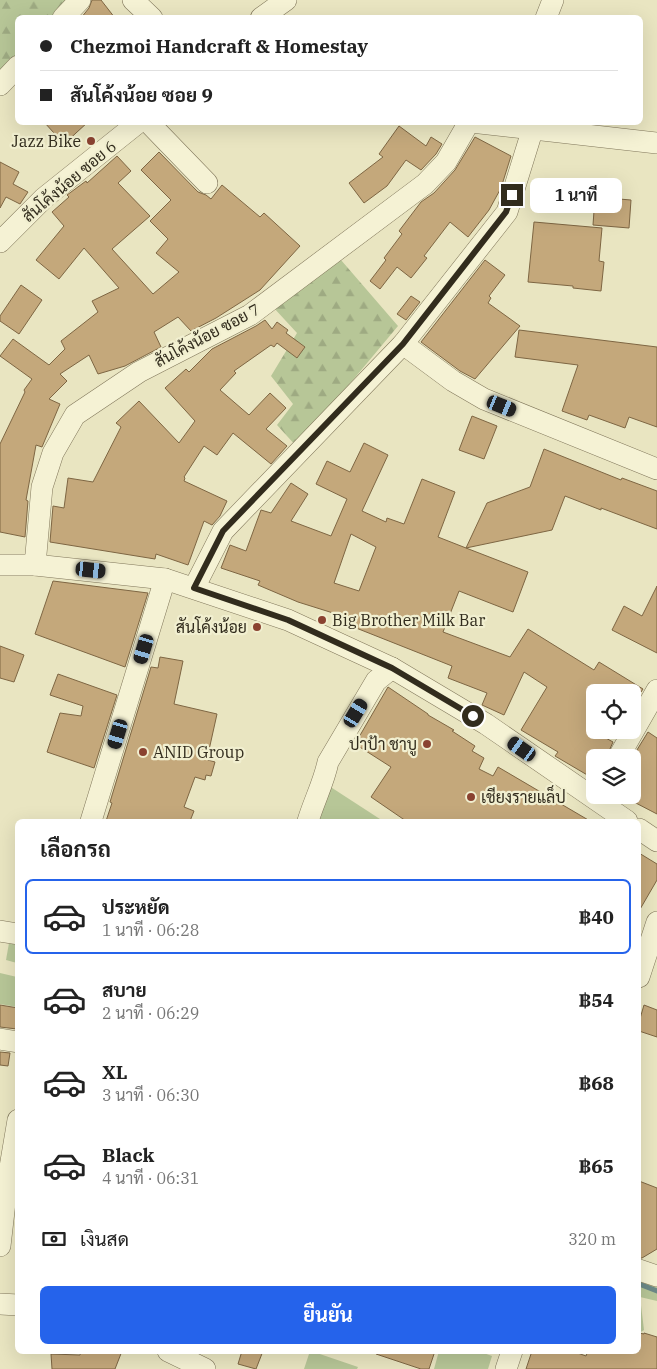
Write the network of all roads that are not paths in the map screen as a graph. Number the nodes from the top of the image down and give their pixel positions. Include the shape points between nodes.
1 (80, 0) edge
2 (133, 0) edge
3 (286, 0) edge
4 (553, 0) edge
5 (66, 15) edge
6 (149, 15) edge
7 (265, 15) edge
8 (547, 15) edge
9 (15, 69) edge
10 (0, 85) edge
11 (135, 125) edge
12 (151, 125) edge
13 (468, 125) edge
14 (510, 125) edge
15 (533, 128) junction
16 (657, 143) edge
17 (207, 183) dead end
18 (0, 242) edge
19 (403, 344) junction
20 (657, 469) edge
21 (35, 564) junction
22 (0, 565) edge
23 (165, 578) junction
24 (194, 588) junction
25 (392, 668) junction
26 (657, 690) edge
27 (623, 749) edge
28 (586, 790) edge
29 (605, 804) edge
30 (92, 819) edge
31 (309, 819) edge
32 (624, 819) edge
33 (641, 830) edge
34 (657, 841) edge
35 (657, 922) edge
36 (0, 931) edge
37 (15, 934) edge
38 (641, 971) edge
39 (0, 1039) edge
40 (15, 1042) edge
41 (15, 1134) edge
42 (4, 1184) edge
43 (0, 1246) edge
44 (641, 1271) edge
45 (657, 1276) edge
46 (0, 1304) edge
47 (15, 1304) edge
48 (174, 1354) edge
49 (511, 1354) edge
50 (205, 1369) edge
51 (506, 1369) edge

1 - 5 street
2 - 6 street
3 - 7 street
4 - 8 street
9 - 10 street
11 - 18 street, สันโค้งน้อย ซอย 6 via 44,198
12 - 17 street
13 - 21 street, สันโค้งน้อย ซอย 7 via 446,162 425,184 250,315 138,372 75,415 53,453 42,487
14 - 15 street
15 - 16 street
15 - 19 street via 506,212
19 - 20 street via 453,381 484,399
19 - 24 street via 223,531
21 - 22 street
21 - 23 street
23 - 24 street
23 - 30 street
24 - 25 street via 288,620
25 - 28 street via 486,724
25 - 31 street via 376,681 328,762
26 - 27 street
29 - 32 street
33 - 34 street
35 - 38 street
36 - 37 street
39 - 40 street
41 - 42 street
42 - 43 street
44 - 45 street
46 - 47 street
48 - 50 street
49 - 51 street

